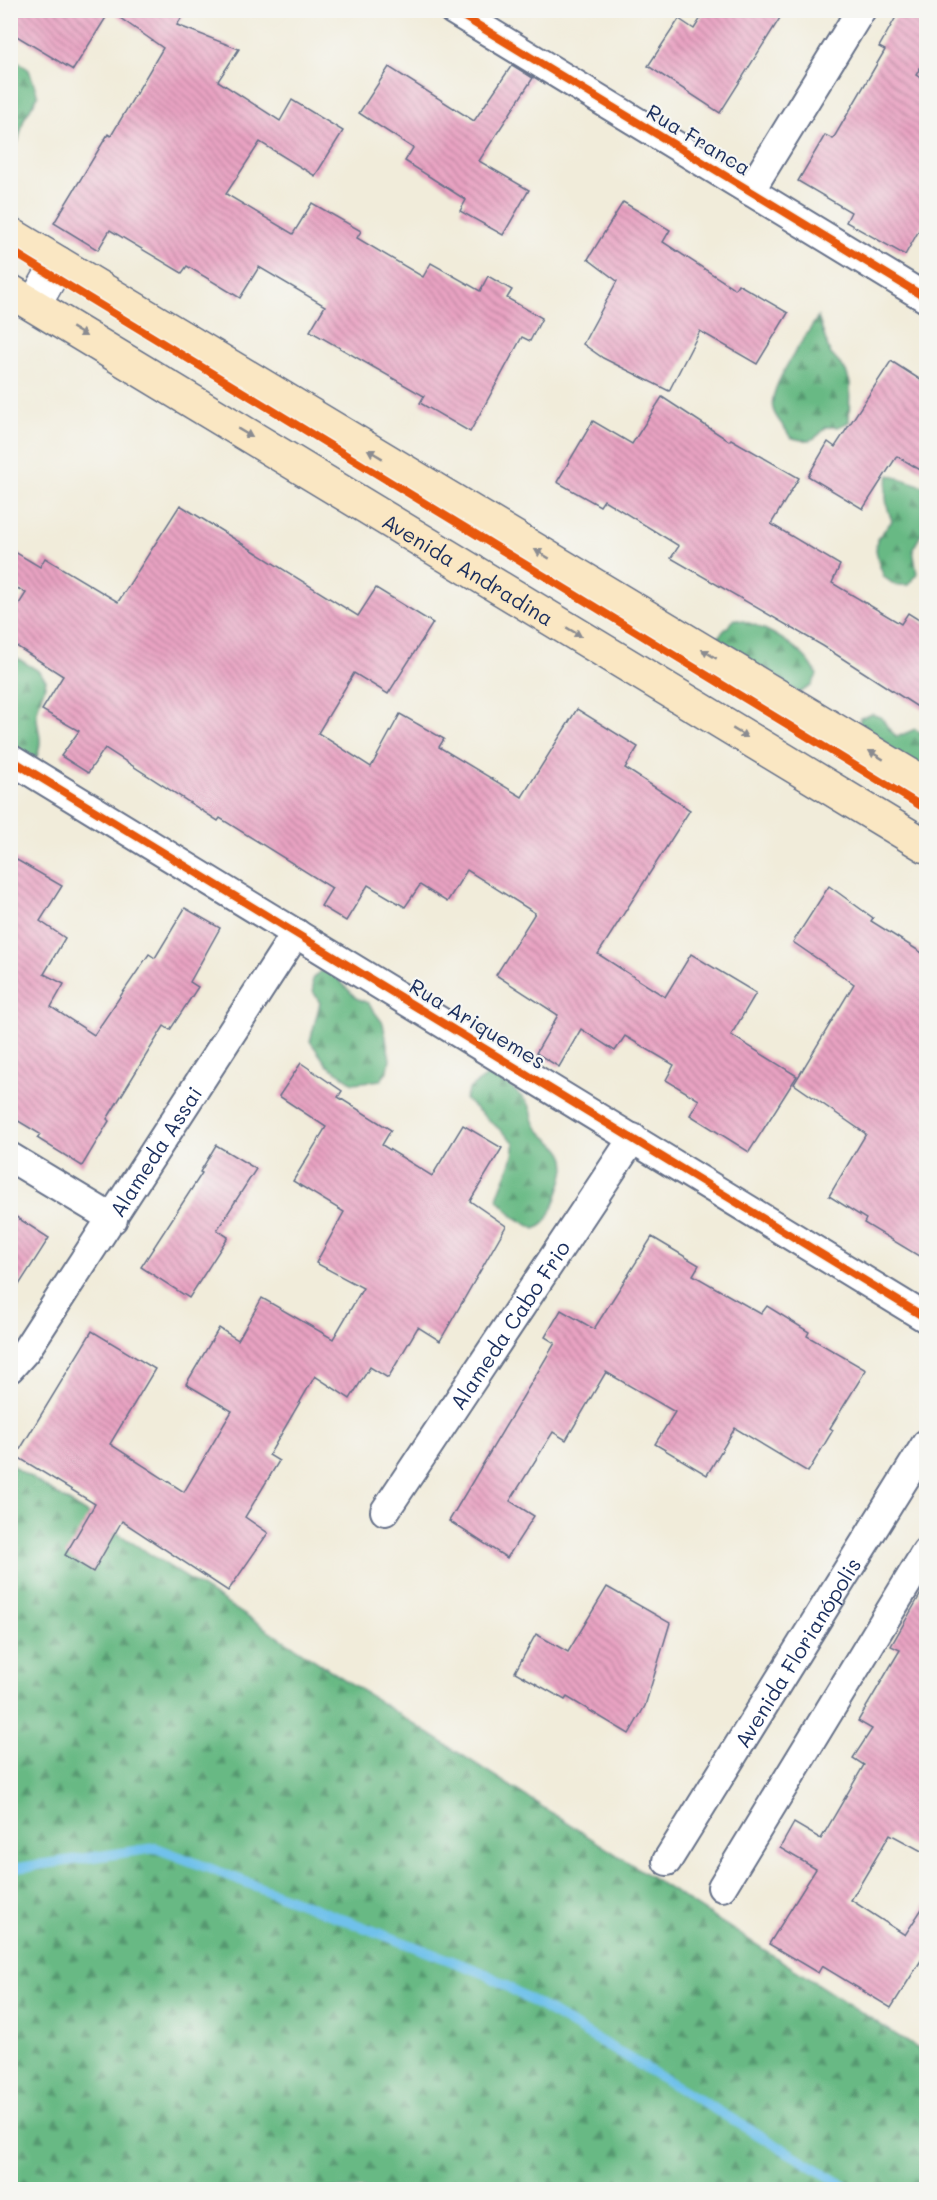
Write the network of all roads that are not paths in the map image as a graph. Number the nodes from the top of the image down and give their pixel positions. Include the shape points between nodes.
1 (453, 10) edge
2 (861, 10) edge
3 (750, 191) junction
4 (10, 234) edge
5 (58, 263) junction
6 (22, 298) edge
7 (927, 298) edge
8 (10, 759) edge
9 (927, 785) edge
10 (927, 846) edge
11 (296, 933) junction
12 (633, 1138) junction
13 (10, 1157) edge
14 (113, 1219) junction
15 (927, 1318) edge
16 (10, 1368) edge
17 (927, 1444) edge
18 (385, 1511) dead end
19 (927, 1552) edge
20 (667, 1861) dead end
21 (722, 1887) dead end

1 - 3 street, Rua Franca
2 - 3 street
3 - 7 street, Rua Franca
4 - 5 main road
5 - 6 street
9 -> 5 main road
6 -> 10 main road, Avenida Andradina
8 - 11 street, Rua Ariquemes
11 - 12 street, Rua Ariquemes
11 - 14 street, Alameda Assai
12 - 15 street, Rua Ariquemes
12 - 18 street, Alameda Cabo Frio
13 - 14 street
14 - 16 street, Alameda Assai
17 - 20 street, Avenida Florianópolis
19 - 21 street

